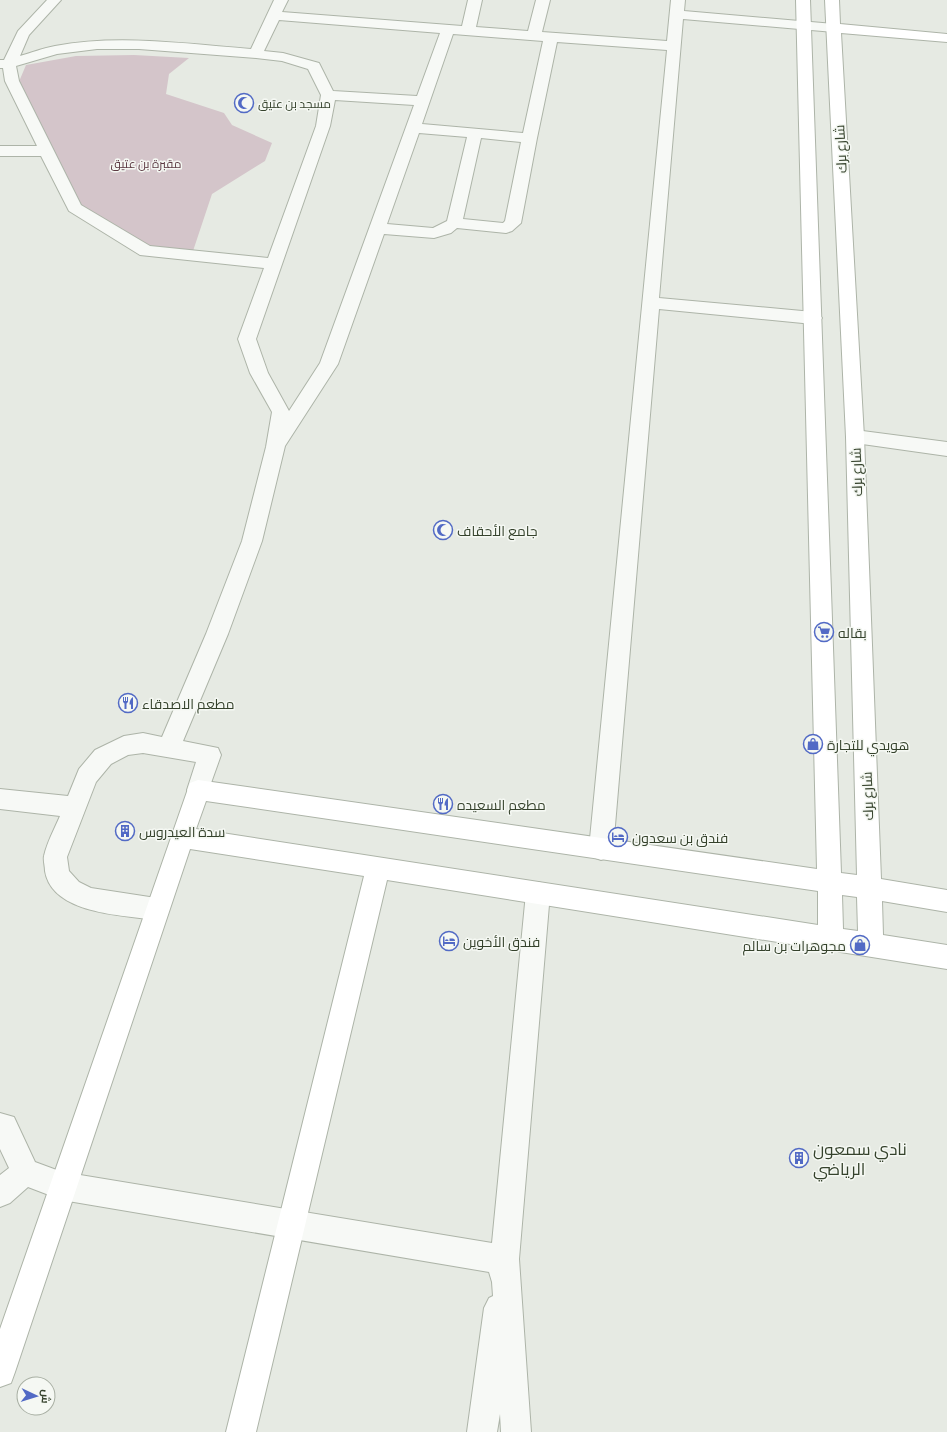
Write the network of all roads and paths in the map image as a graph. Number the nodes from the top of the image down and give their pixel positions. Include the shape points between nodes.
1 (54, 0) edge
2 (281, 0) edge
3 (475, 0) edge
4 (543, 0) edge
5 (803, 0) edge
6 (832, 0) edge
7 (677, 7) edge
8 (273, 15) junction
9 (803, 25) junction
10 (834, 28) junction
11 (448, 30) junction
12 (468, 31) junction
13 (534, 36) junction
14 (551, 37) junction
15 (947, 38) edge
16 (673, 46) junction
17 (256, 54) junction
18 (4, 64) edge
19 (328, 95) junction
20 (423, 101) junction
21 (414, 128) junction
22 (475, 134) junction
23 (529, 138) junction
24 (0, 151) edge
25 (46, 151) junction
26 (454, 223) junction
27 (378, 228) junction
28 (273, 264) junction
29 (650, 303) junction
30 (813, 318) junction
31 (855, 438) junction
32 (275, 447) junction
33 (947, 449) edge
34 (169, 747) junction
35 (198, 790) junction
36 (0, 799) edge
37 (74, 807) junction
38 (182, 837) junction
39 (601, 849) junction
40 (378, 867) junction
41 (830, 882) junction
42 (870, 889) junction
43 (538, 893) junction
44 (947, 901) edge
45 (156, 909) junction
46 (831, 938) junction
47 (871, 945) junction
48 (947, 957) edge
49 (0, 1126) edge
50 (25, 1172) junction
51 (62, 1186) junction
52 (0, 1193) edge
53 (291, 1225) junction
54 (505, 1260) junction
55 (0, 1372) edge
56 (241, 1432) edge
57 (482, 1432) edge
58 (516, 1432) edge

1 - 18 street via 22,34
2 - 8 street
3 - 12 street
4 - 13 street
5 - 9 main road
6 - 10 main road, شارع برك
7 - 9 street
7 - 16 street
8 - 11 street
8 - 17 street
9 - 10 street
9 - 30 main road
10 - 15 main road
10 - 31 main road, شارع برك
11 - 12 street
11 - 20 street
12 - 13 street
13 - 14 street
14 - 16 street
14 - 23 street
16 - 29 street
17 - 18 street via 139,45 97,45 56,50
17 - 19 street via 283,57 314,66
18 - 25 street
19 - 20 street
19 - 28 street via 323,126
20 - 21 street
21 - 22 street
21 - 27 street
22 - 23 street
22 - 26 street
23 - 26 street via 513,223 506,228
24 - 25 street
25 - 28 street via 75,208 146,251
26 - 27 street via 434,233
27 - 32 street via 329,364
28 - 32 street via 246,339 259,373 281,412
29 - 30 street
29 - 39 street
30 - 41 main road
31 - 33 street
31 - 42 main road, شارع برك
32 - 34 street via 252,541 217,634
34 - 35 street via 210,755
34 - 37 street via 144,743 124,746 103,757 86,776
35 - 38 main road
35 - 39 main road
36 - 37 street
37 - 45 street via 55,857 58,875 70,890 88,899
38 - 40 main road
38 - 45 main road
39 - 41 main road
40 - 43 main road
40 - 53 main road
41 - 42 main road
41 - 46 main road
42 - 44 main road
42 - 47 main road, شارع برك
43 - 46 main road
43 - 54 street
45 - 51 main road
46 - 47 main road
47 - 48 main road
49 - 50 street via 4,1127
50 - 51 street
50 - 52 street
51 - 53 street
51 - 55 main road
53 - 54 street
53 - 56 main road
54 - 57 street
54 - 58 street

